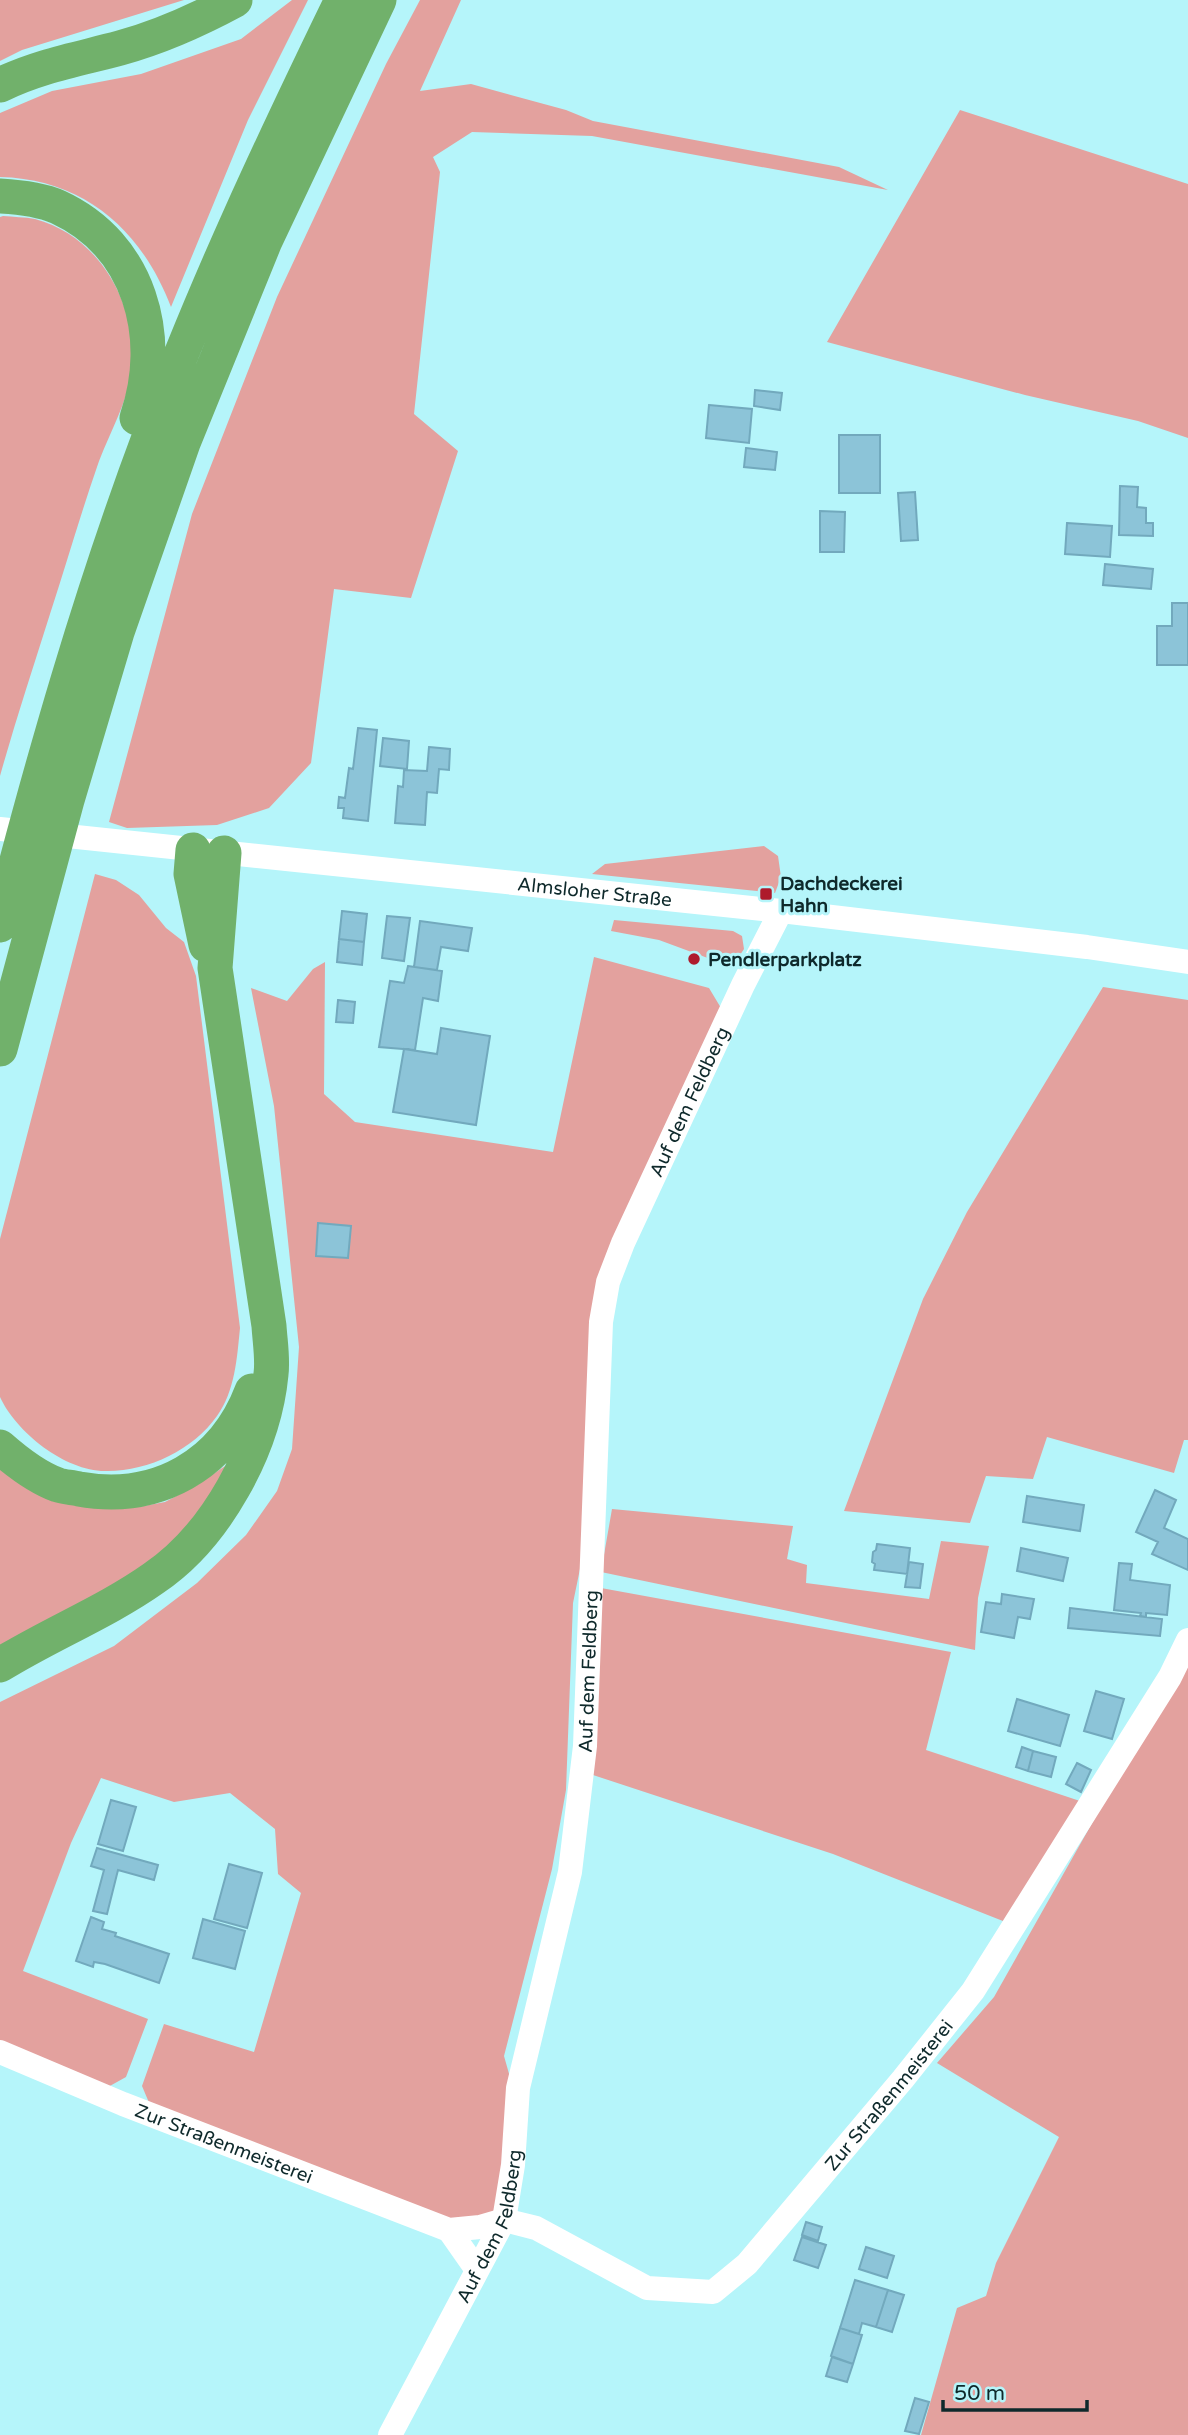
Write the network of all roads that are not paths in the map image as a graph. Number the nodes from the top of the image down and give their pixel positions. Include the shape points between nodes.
1 (235, 0) edge
2 (342, 0) edge
3 (379, 0) edge
4 (0, 85) edge
5 (0, 196) edge
6 (113, 541) junction
7 (50, 799) junction
8 (0, 829) edge
9 (209, 852) junction
10 (32, 869) junction
11 (781, 911) junction
12 (0, 925) edge
13 (1188, 962) edge
14 (0, 1049) edge
15 (269, 1326) junction
16 (0, 1447) edge
17 (1188, 1640) edge
18 (0, 1665) edge
19 (0, 2052) edge
20 (505, 2220) junction
21 (449, 2230) junction
22 (477, 2270) junction
23 (390, 2435) edge

1 - 4 highway via 162,34
2 - 6 highway via 281,125 190,333
3 - 7 highway via 265,241 183,443 117,632
5 - 6 highway via 56,206 85,223 118,255 136,287 147,321 150,363 109,499
6 - 7 highway via 59,704
7 - 10 highway
8 - 9 street, Almsloher Straße
9 - 11 street, Almsloher Straße
9 - 15 highway via 215,968
10 - 12 highway
10 - 14 highway
11 - 13 street, Almsloher Straße
11 - 20 street, Auf dem Feldberg via 608,1282 601,1322 585,1746 570,1872 518,2088
15 - 16 highway via 252,1392 231,1432 203,1461 172,1480 142,1490 102,1493 57,1485 20,1465
15 - 18 highway via 271,1373 262,1417 219,1512 193,1544 156,1577
17 - 20 street, Zur Straßenmeisterei via 1170,1677 973,1990 747,2264 713,2292 647,2288 536,2228
19 - 21 street, Zur Straßenmeisterei
20 - 21 street, Zur Straßenmeisterei
20 - 22 street, Auf dem Feldberg
21 - 22 street
22 - 23 street, Auf dem Feldberg

